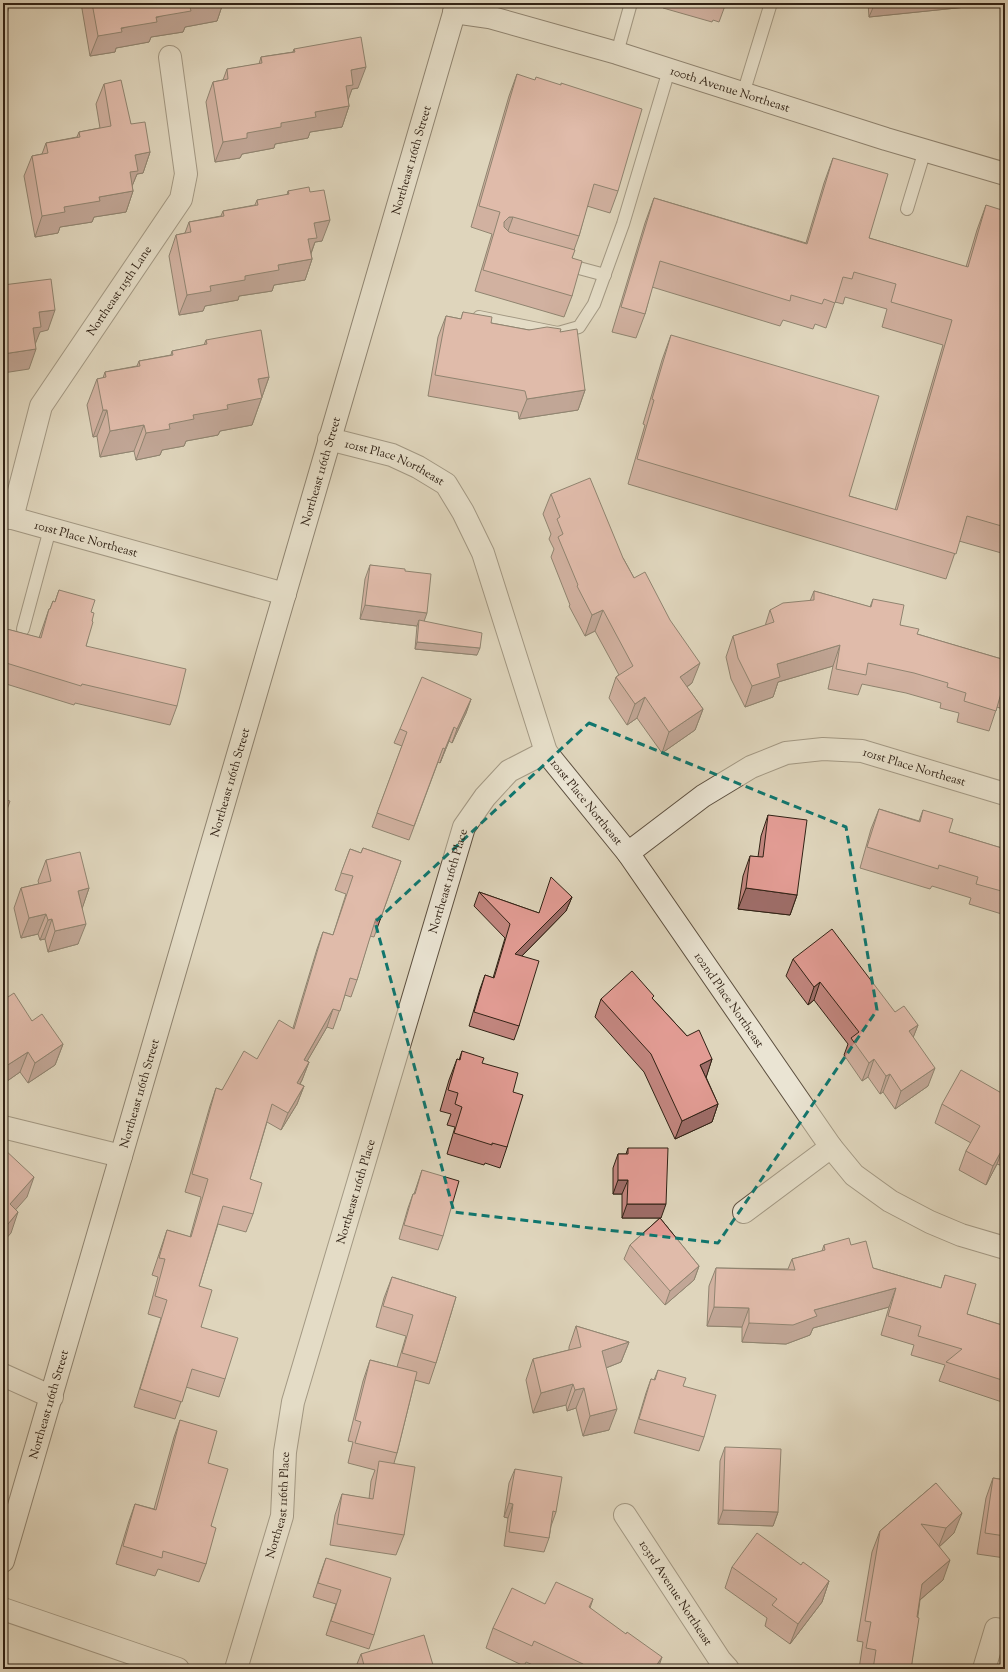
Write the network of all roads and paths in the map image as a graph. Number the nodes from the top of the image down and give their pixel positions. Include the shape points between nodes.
1 (631, 3) edge
2 (771, 3) edge
3 (455, 7) edge
4 (618, 53) junction
5 (170, 57) dead end
6 (669, 70) junction
7 (743, 94) junction
8 (925, 150) junction
9 (1005, 174) edge
10 (907, 209) dead end
11 (554, 261) edge
12 (605, 275) junction
13 (479, 317) edge
14 (329, 439) junction
15 (8, 518) edge
16 (50, 529) junction
17 (285, 594) junction
18 (22, 629) dead end
19 (546, 752) junction
20 (1005, 794) edge
21 (628, 853) junction
22 (3, 1127) edge
23 (831, 1147) junction
24 (121, 1156) junction
25 (744, 1212) dead end
26 (1005, 1248) edge
27 (3, 1375) edge
28 (52, 1397) junction
29 (625, 1515) dead end
30 (3, 1561) edge
31 (3, 1609) edge
32 (996, 1629) dead end
33 (178, 1669) edge
34 (236, 1669) edge
35 (728, 1669) edge
36 (984, 1669) edge

1 - 4 lane
2 - 7 lane
3 - 4 street, 100th Avenue Northeast
3 - 14 street, Northeast 116th Street
4 - 6 street, 100th Avenue Northeast
5 - 15 street, Northeast 115th Lane via 186,174 181,199 41,406
6 - 7 street, 100th Avenue Northeast
6 - 12 lane
7 - 8 street, 100th Avenue Northeast
8 - 9 street, 100th Avenue Northeast
8 - 10 lane
11 - 12 lane
12 - 13 lane via 594,304 578,327 558,333
14 - 17 street, Northeast 116th Street
14 - 19 street, 101st Place Northeast via 392,455 446,484 483,553
15 - 16 street, 101st Place Northeast
16 - 17 street, 101st Place Northeast
16 - 18 lane
17 - 24 street, Northeast 116th Street
19 - 21 street, 101st Place Northeast
19 - 34 street, Northeast 116th Place via 509,771 485,797 464,827 293,1402 285,1452 282,1516
20 - 21 street, 101st Place Northeast via 862,751 823,749 786,754 751,767 703,796
21 - 23 street, 102nd Place Northeast
22 - 24 street
23 - 25 street
23 - 26 street, 102nd Place Northeast via 854,1175 890,1201 961,1235
24 - 28 street, Northeast 116th Street
27 - 28 street
28 - 30 street, Northeast 116th Street
29 - 35 street, 103rd Avenue Northeast
31 - 33 street
32 - 36 street

